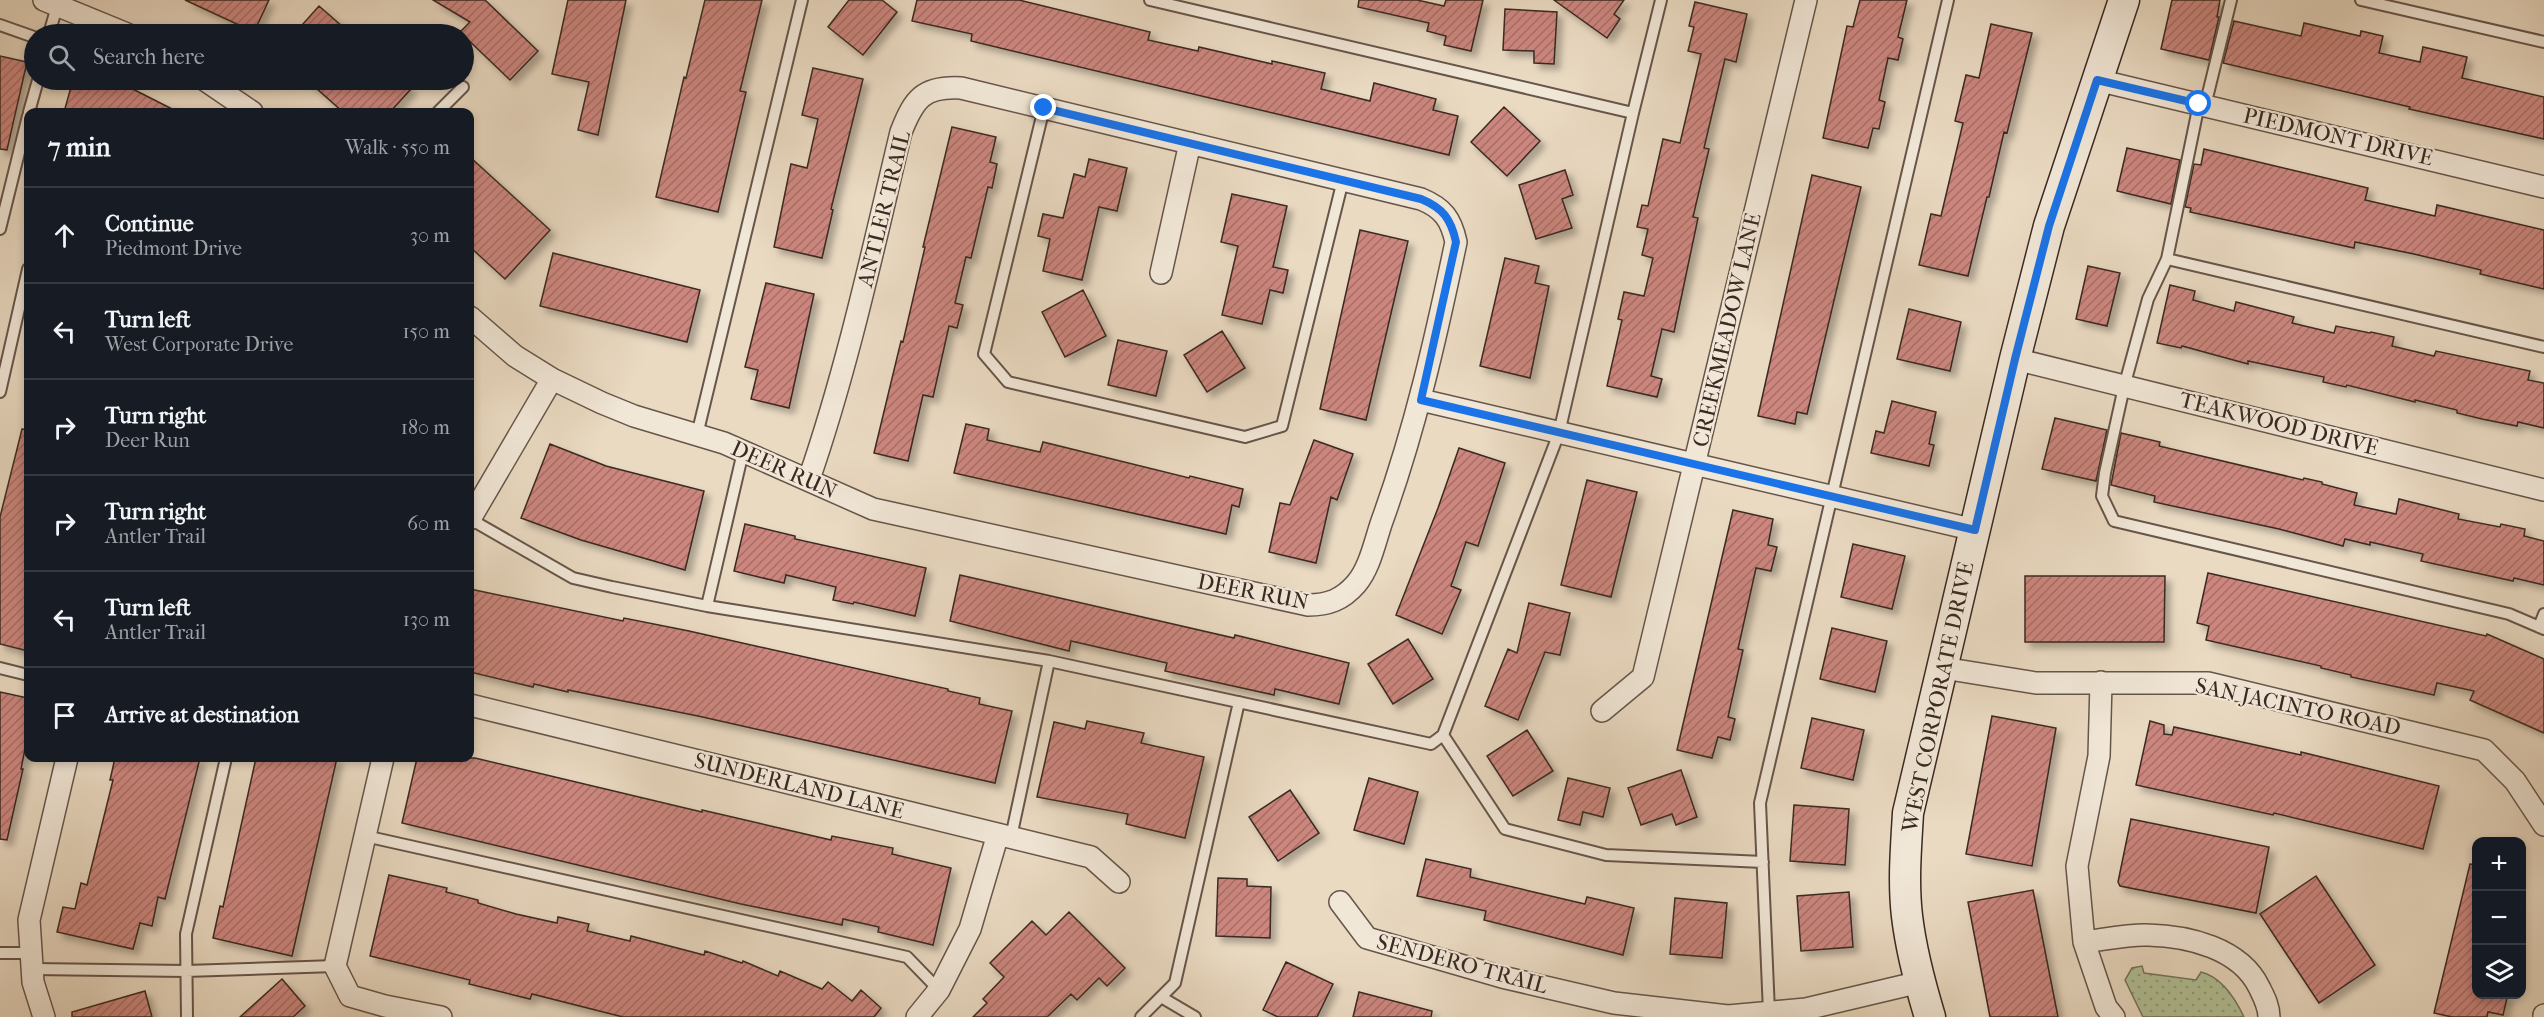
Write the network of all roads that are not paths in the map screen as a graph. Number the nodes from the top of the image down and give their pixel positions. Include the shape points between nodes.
1 (802, 0) edge
2 (1150, 0) edge
3 (1661, 0) edge
4 (1806, 0) edge
5 (1948, 0) edge
6 (2124, 0) edge
7 (2231, 0) edge
8 (2361, 0) edge
9 (53, 2) edge
10 (1196, 5) edge
11 (50, 24) edge
12 (104, 24) edge
13 (0, 25) edge
14 (24, 33) edge
15 (2544, 42) edge
16 (2097, 80) junction
17 (35, 90) edge
18 (220, 90) edge
19 (460, 90) edge
20 (2202, 105) junction
21 (31, 108) edge
22 (246, 108) edge
23 (442, 108) edge
24 (1044, 108) junction
25 (1634, 113) junction
26 (24, 134) edge
27 (1190, 143) junction
28 (1343, 180) junction
29 (2544, 186) edge
30 (0, 229) edge
31 (2167, 259) junction
32 (1161, 273) dead end
33 (24, 287) edge
34 (474, 320) edge
35 (2544, 347) edge
36 (2015, 359) junction
37 (552, 379) junction
38 (2124, 387) junction
39 (0, 392) edge
40 (1421, 400) junction
41 (1559, 433) junction
42 (697, 435) junction
43 (743, 452) junction
44 (1695, 464) junction
45 (809, 479) junction
46 (2544, 490) edge
47 (1830, 496) junction
48 (474, 512) edge
49 (474, 521) edge
50 (1975, 530) junction
51 (707, 606) junction
52 (2544, 614) edge
53 (2541, 628) edge
54 (1049, 661) junction
55 (0, 668) edge
56 (1943, 668) junction
57 (24, 674) edge
58 (2101, 682) junction
59 (1239, 702) junction
60 (474, 706) edge
61 (1602, 711) dead end
62 (1443, 735) junction
63 (66, 762) edge
64 (225, 762) edge
65 (382, 762) edge
66 (2544, 825) edge
67 (365, 836) junction
68 (1005, 836) junction
69 (1763, 862) junction
70 (1119, 882) dead end
71 (1340, 902) dead end
72 (2084, 942) junction
73 (0, 953) edge
74 (33, 961) junction
75 (335, 966) junction
76 (186, 970) junction
77 (1920, 982) junction
78 (939, 990) junction
79 (1161, 997) junction
80 (1769, 1012) junction
81 (44, 1017) edge
82 (187, 1017) edge
83 (441, 1017) edge
84 (917, 1017) edge
85 (1141, 1017) edge
86 (1195, 1017) edge
87 (1930, 1017) edge
88 (2114, 1017) edge
89 (2269, 1017) edge

1 - 42 lane
2 - 10 lane
3 - 25 lane
4 - 44 street, CREEKMEADOW LANE
5 - 47 lane
6 - 16 street, WEST CORPORATE DRIVE
7 - 20 lane
8 - 15 lane
9 - 11 lane
9 - 12 street
10 - 25 lane
13 - 14 lane
16 - 20 street, PIEDMONT DRIVE
16 - 36 street, WEST CORPORATE DRIVE via 2049,226
17 - 21 lane
18 - 22 street
19 - 23 lane
20 - 29 street, PIEDMONT DRIVE
20 - 31 lane
24 - 27 street, ANTLER TRAIL
24 - 28 lane via 984,354 1008,382 1245,437 1282,426
24 - 45 street, ANTLER TRAIL via 961,88 940,87 910,109 901,132 833,410
25 - 41 lane
26 - 30 lane
27 - 28 street, ANTLER TRAIL
27 - 32 street
28 - 40 street, ANTLER TRAIL via 1421,199 1447,215 1453,226 1456,242
31 - 35 lane
31 - 38 lane via 2148,299
33 - 39 lane
34 - 37 street, DEER RUN via 515,356
36 - 38 street, TEAKWOOD DRIVE
36 - 50 street, WEST CORPORATE DRIVE
37 - 42 street, DEER RUN via 634,416
37 - 48 street
38 - 46 street, TEAKWOOD DRIVE
38 - 53 lane via 2102,496 2114,521 2509,614
40 - 41 street
40 - 45 street, DEER RUN via 1369,560 1357,583 1329,605 1308,605 873,509
41 - 44 street
41 - 62 lane
42 - 43 street, DEER RUN
43 - 45 street, DEER RUN
43 - 51 lane
44 - 47 street
44 - 61 street, CREEKMEADOW LANE via 1643,677
47 - 50 street
47 - 69 lane via 1760,803
49 - 51 lane via 573,578
50 - 56 street, WEST CORPORATE DRIVE
51 - 54 lane
52 - 53 lane
54 - 59 lane
54 - 68 lane
55 - 57 lane
56 - 58 street, SAN JACINTO ROAD via 2036,683
56 - 77 street, WEST CORPORATE DRIVE via 1908,813 1907,917
58 - 66 street, SAN JACINTO ROAD via 2208,683 2484,750 2516,781
58 - 72 street via 2099,756 2078,866
59 - 62 lane via 1431,744
59 - 79 lane via 1175,983
60 - 68 street, SUNDERLAND LANE
62 - 69 lane via 1505,829 1606,855
63 - 74 street via 29,920
64 - 76 lane via 186,934
65 - 67 street
67 - 75 street
67 - 78 lane via 907,957
68 - 70 street, SUNDERLAND LANE via 1091,857
68 - 78 street via 970,929
69 - 80 lane
71 - 80 street, SENDERO TRAIL via 1367,939 1502,977 1614,1003 1728,1016
72 - 88 street via 2106,1007
72 - 89 street via 2148,935 2200,942 2230,954 2255,978
73 - 74 lane
74 - 76 lane
74 - 81 street via 33,982
75 - 76 lane
75 - 83 street via 350,996
76 - 82 lane
77 - 80 street, SENDERO TRAIL via 1806,1009
77 - 87 street, WEST CORPORATE DRIVE
78 - 84 street
79 - 85 lane
79 - 86 lane

